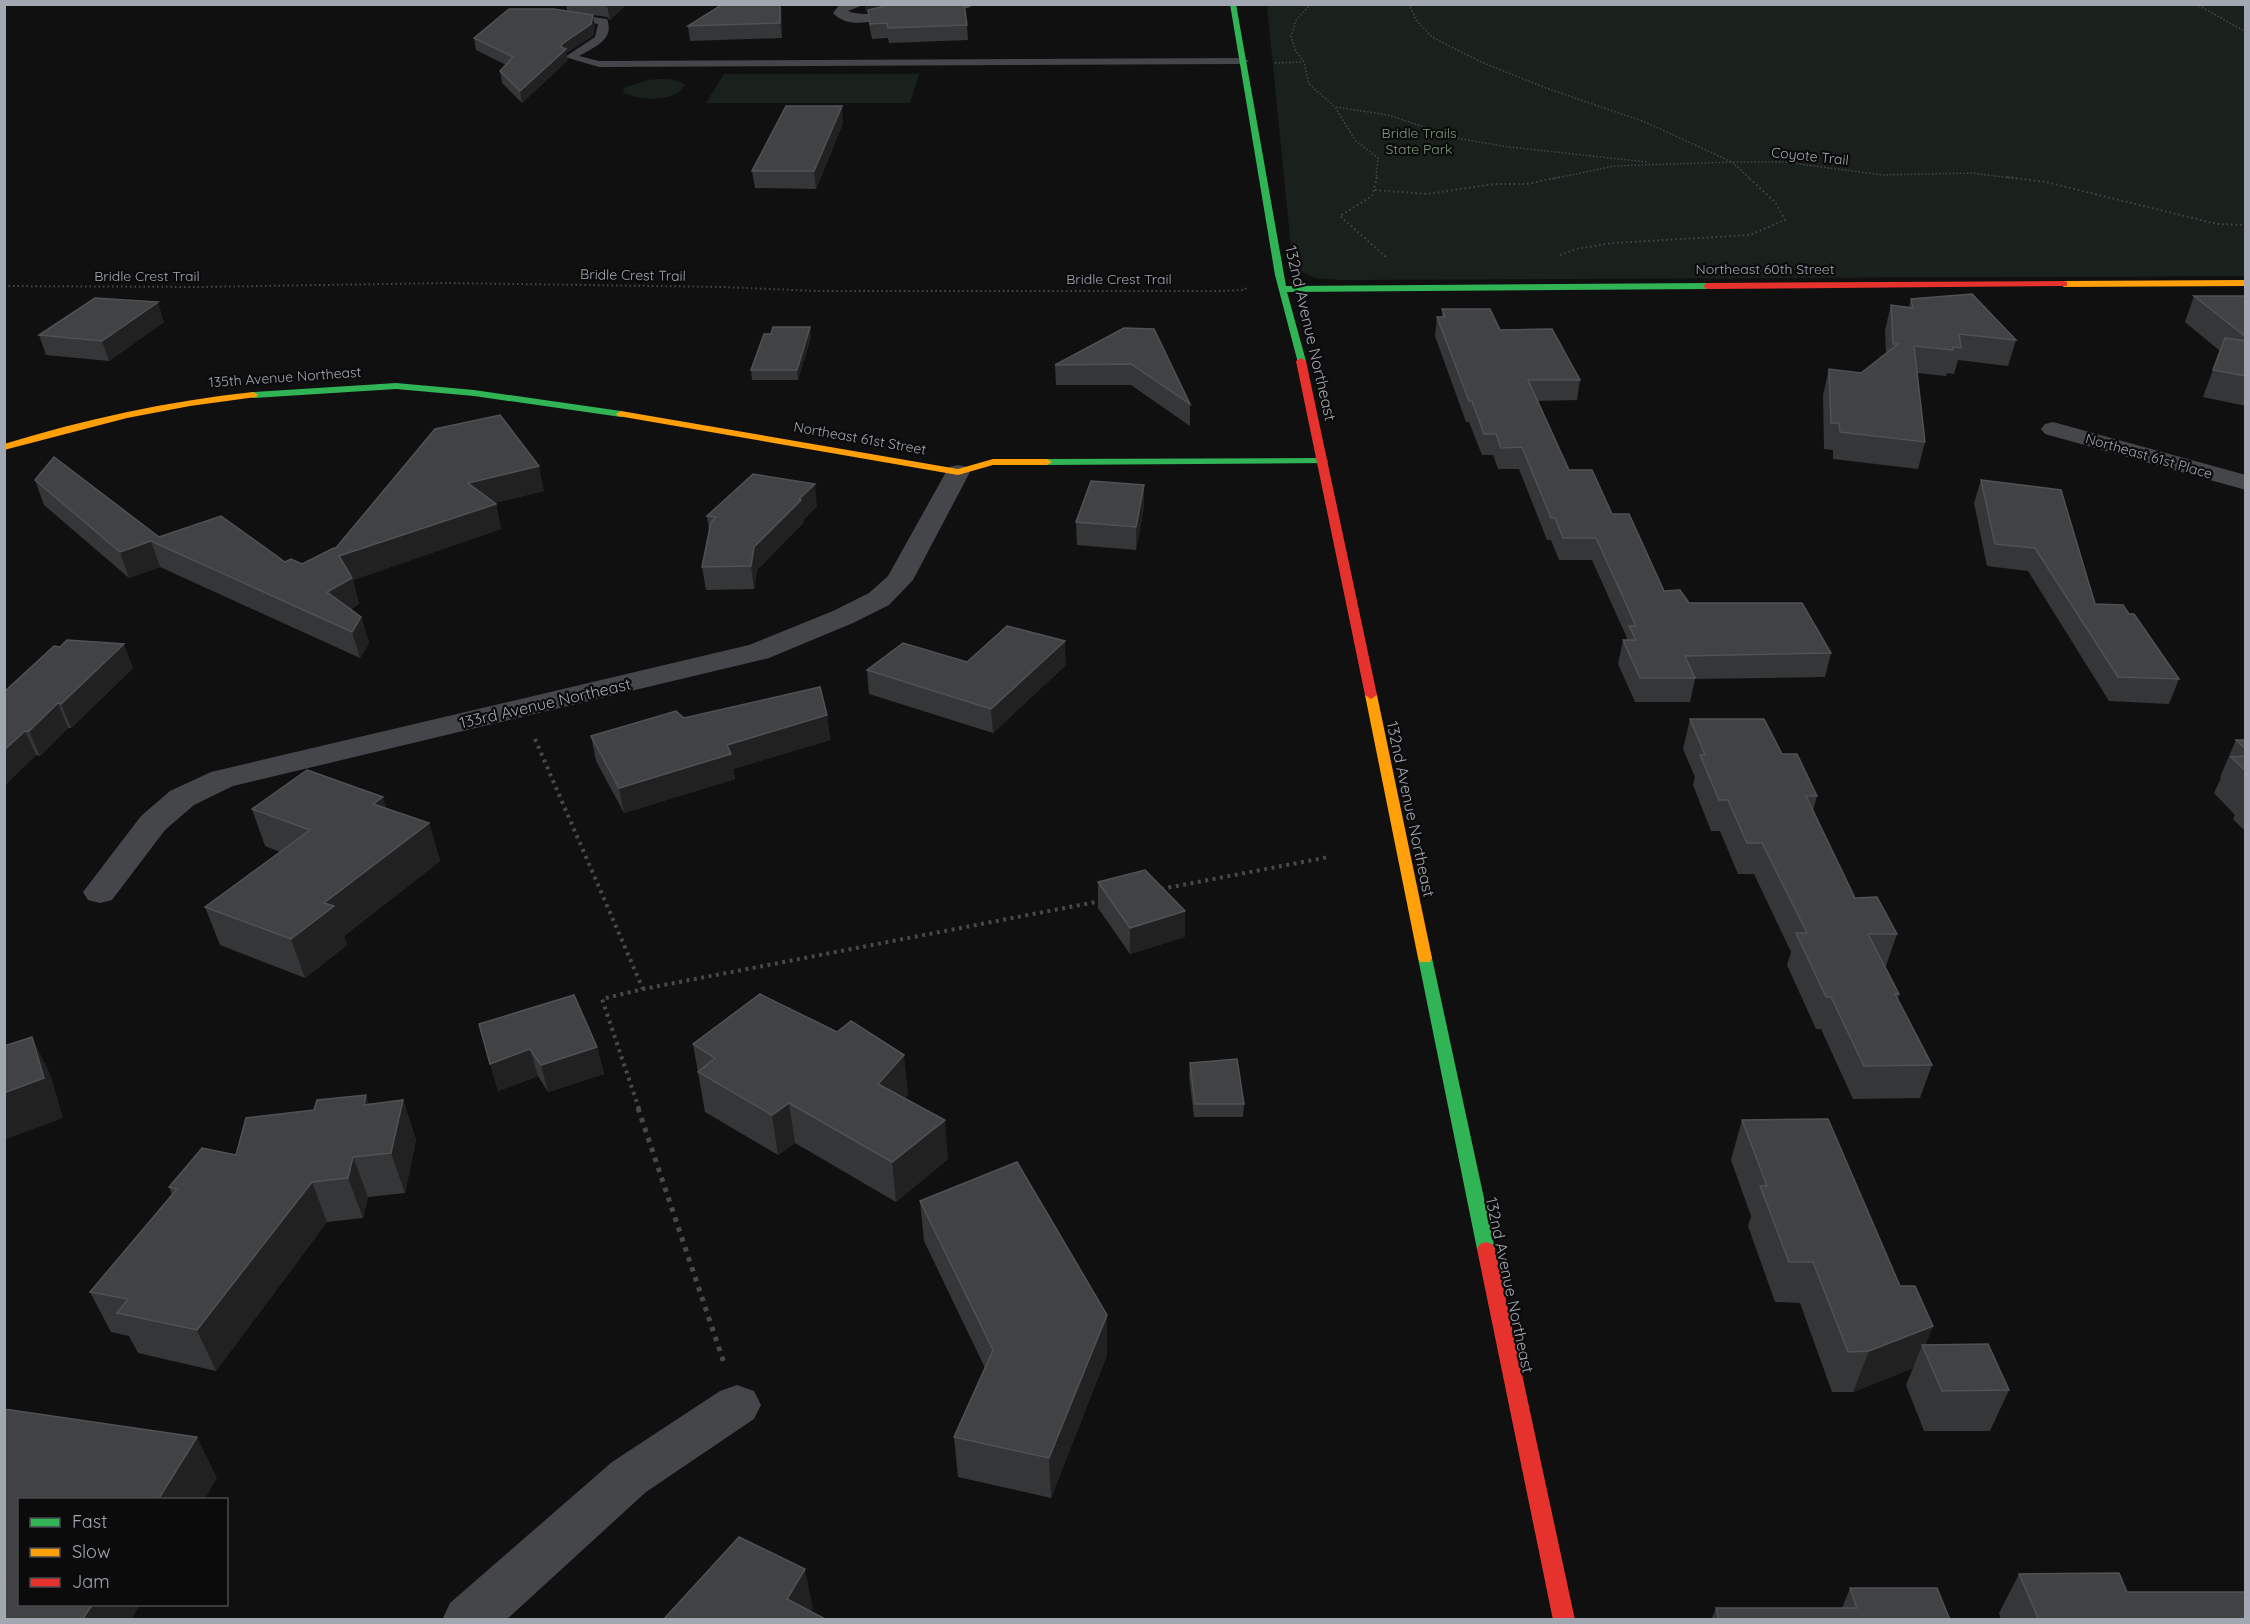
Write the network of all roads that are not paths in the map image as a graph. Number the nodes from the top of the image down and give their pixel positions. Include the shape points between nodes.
1 (859, 4) edge
2 (968, 4) edge
3 (1233, 4) edge
4 (889, 8) edge
5 (552, 15) edge
6 (1243, 61) junction
7 (2246, 283) edge
8 (1284, 289) junction
9 (394, 386) joint
10 (2053, 429) dead end
11 (4, 447) edge
12 (1323, 461) junction
13 (958, 472) junction
14 (2246, 483) edge
15 (100, 892) dead end
16 (737, 1405) road end
17 (468, 1620) edge
18 (1563, 1620) edge

1 - 4 street via 843,8 840,13 880,17
2 - 4 street
3 - 6 street, 132nd Avenue Northeast
5 - 6 lane via 603,21 605,28 596,44 571,57 600,64
6 - 8 street, 132nd Avenue Northeast
7 - 8 street, Northeast 60th Street
8 - 12 street, 132nd Avenue Northeast
9 - 11 street, 135th Avenue Northeast via 242,394 136,410
9 - 13 street, Northeast 61st Street via 479,392
10 - 14 street, Northeast 61st Place
12 - 13 street, Northeast 61st Street via 993,462
12 - 18 street, 132nd Avenue Northeast
13 - 15 street, 133rd Avenue Northeast via 899,580 879,599 759,652 222,780 182,798 153,824
16 - 17 street via 629,1477

